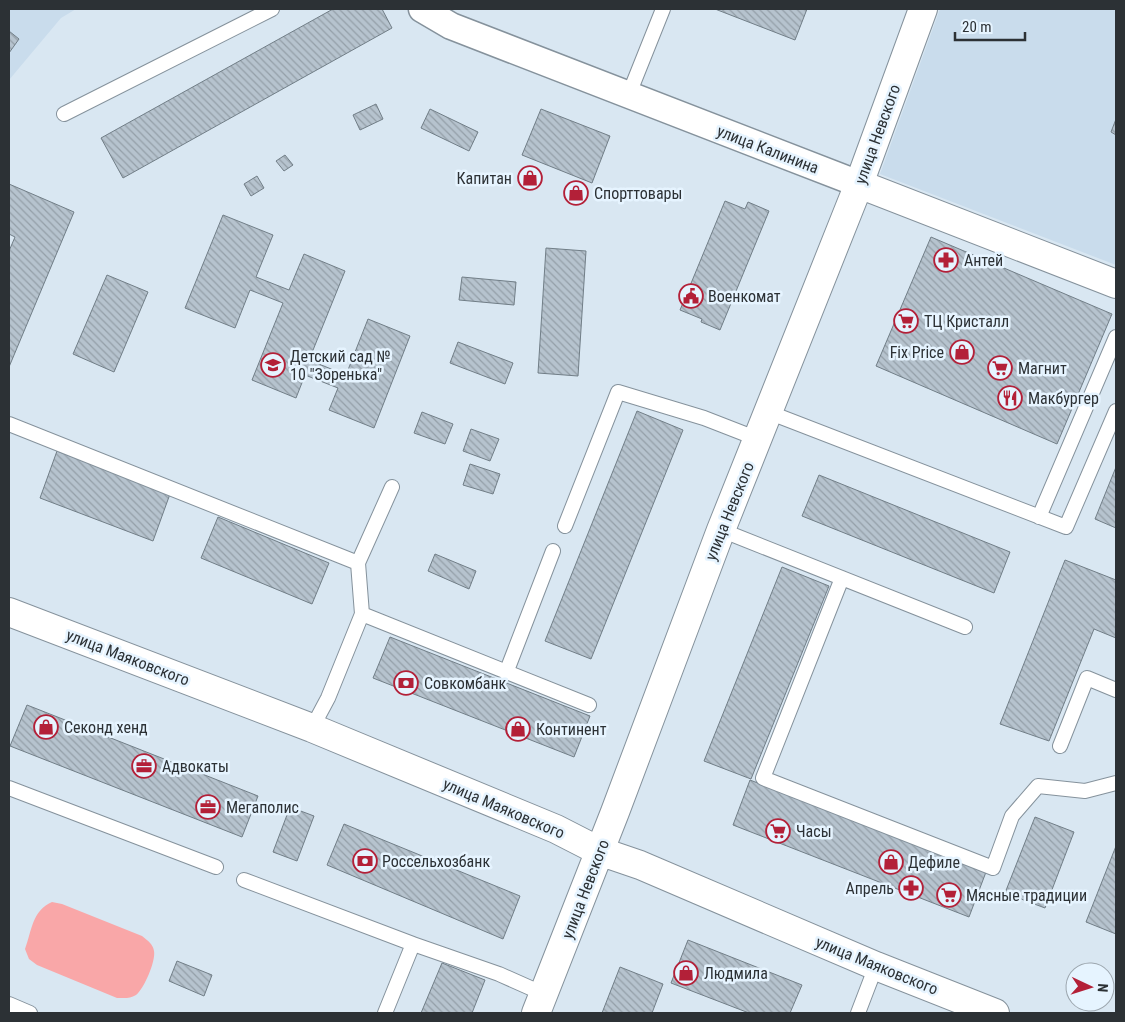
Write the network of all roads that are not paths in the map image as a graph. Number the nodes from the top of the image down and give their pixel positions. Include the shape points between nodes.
1 (272, 9) edge
2 (422, 9) edge
3 (663, 9) edge
4 (923, 9) edge
5 (629, 94) junction
6 (64, 114) dead end
7 (858, 184) junction
8 (1116, 284) edge
9 (1116, 337) edge
10 (1116, 411) edge
11 (768, 412) junction
12 (9, 424) edge
13 (758, 439) junction
14 (392, 487) dead end
15 (1039, 517) junction
16 (565, 526) dead end
17 (721, 530) junction
18 (553, 551) dead end
19 (358, 563) junction
20 (842, 578) junction
21 (9, 612) edge
22 (362, 614) junction
23 (965, 627) dead end
24 (506, 673) junction
25 (1116, 690) edge
26 (589, 705) dead end
27 (312, 728) junction
28 (1060, 746) dead end
29 (1116, 783) edge
30 (9, 788) edge
31 (599, 851) junction
32 (216, 867) dead end
33 (244, 880) dead end
34 (413, 944) junction
35 (876, 966) junction
36 (540, 1004) edge
37 (9, 1005) edge
38 (30, 1013) edge
39 (385, 1013) edge
40 (858, 1013) edge
41 (995, 1013) edge

1 - 6 lane
2 - 5 street, улица Калинина via 451,26
3 - 5 lane
4 - 7 street, улица Невского
5 - 7 street, улица Калинина
7 - 8 street, улица Калинина
7 - 11 street, улица Невского
9 - 15 lane
10 - 15 lane via 1066,527
11 - 13 street, улица Невского
11 - 15 lane
12 - 19 lane
13 - 16 lane via 704,418 618,392
13 - 17 street, улица Невского
14 - 19 lane
17 - 20 lane
17 - 31 street, улица Невского
18 - 24 lane
19 - 22 lane
20 - 23 lane
20 - 29 lane via 763,778 993,868 1012,816 1038,786 1085,792
21 - 27 street, улица Маяковского
22 - 24 lane
22 - 27 lane via 328,698
24 - 26 lane
25 - 28 lane via 1086,678
27 - 31 street, улица Маяковского via 556,828
30 - 32 lane
31 - 35 street, улица Маяковского via 649,869
31 - 36 street, улица Невского
33 - 34 lane
34 - 36 lane via 499,974
34 - 39 lane
35 - 40 lane
35 - 41 street, улица Маяковского
37 - 38 lane

